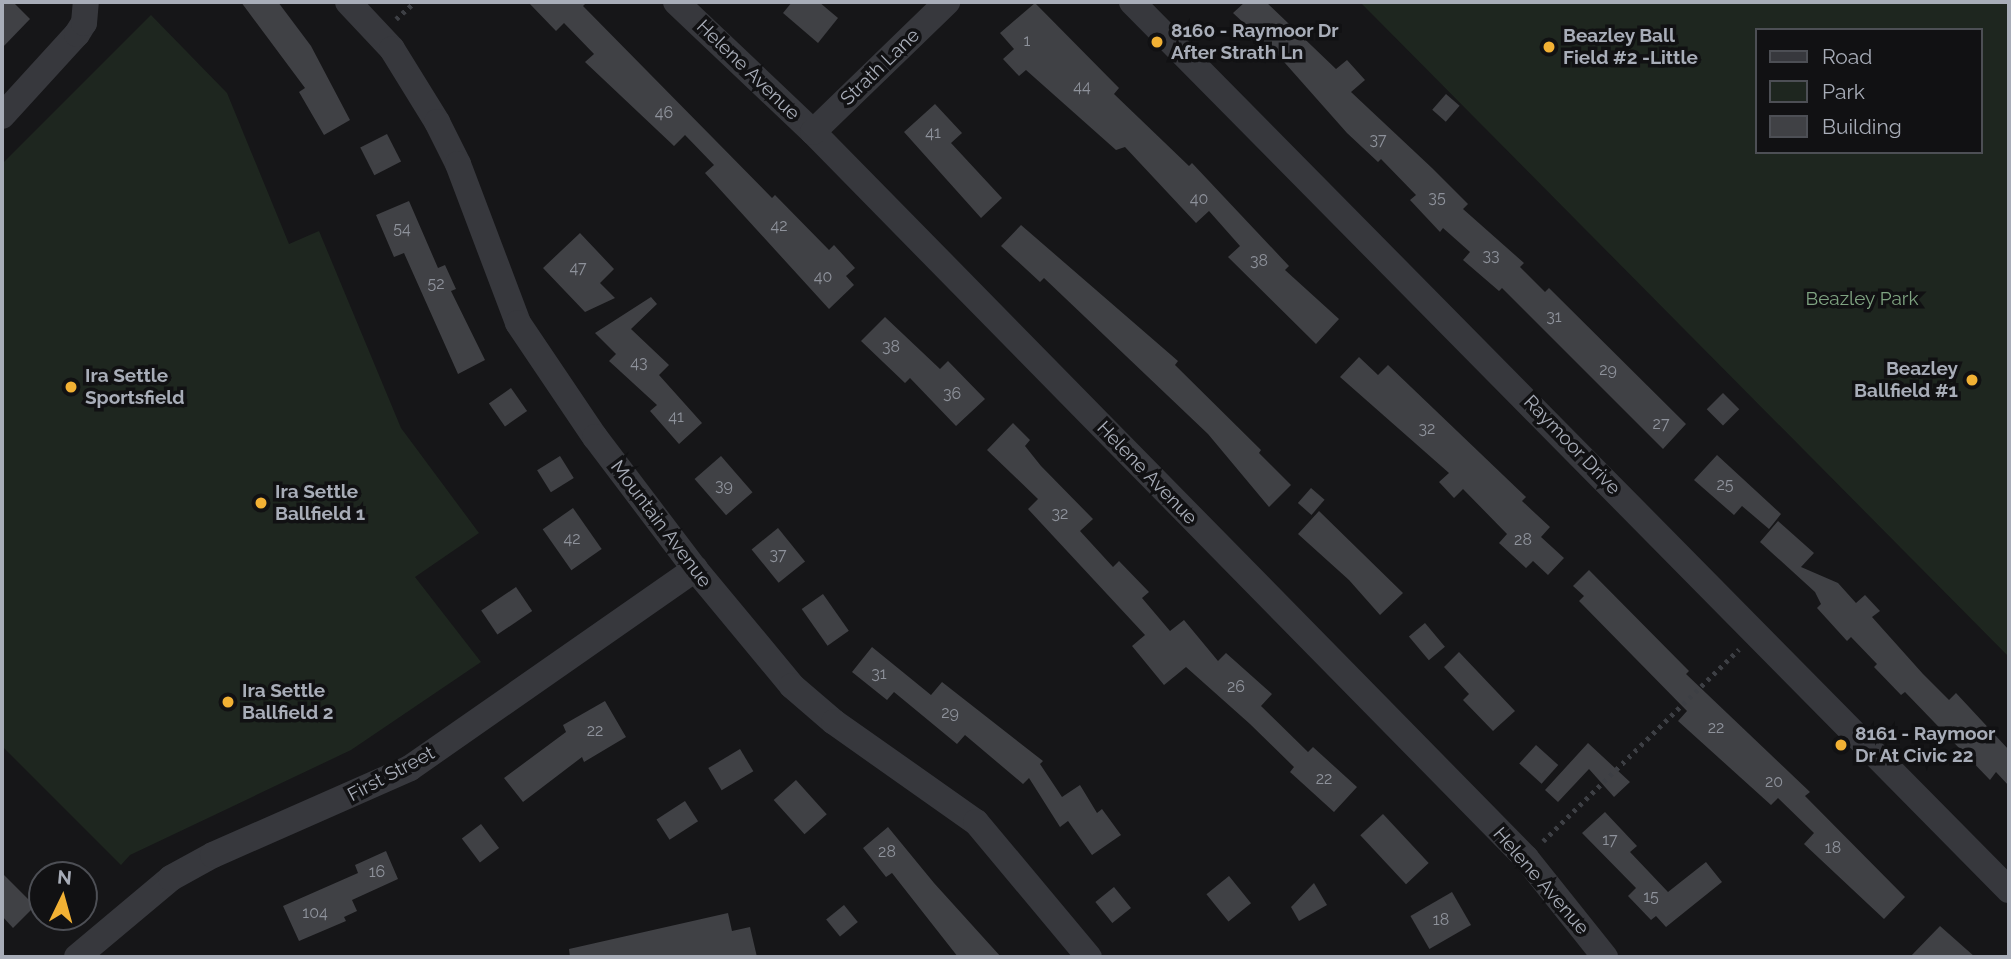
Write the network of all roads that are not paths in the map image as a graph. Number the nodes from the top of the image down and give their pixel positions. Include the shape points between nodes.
1 (348, 2) edge
2 (676, 2) edge
3 (947, 2) edge
4 (1132, 2) edge
5 (86, 5) edge
6 (2, 116) edge
7 (813, 132) junction
8 (695, 569) junction
9 (2009, 890) edge
10 (77, 957) edge
11 (1089, 957) edge
12 (1605, 957) edge

1 - 8 street, Mountain Avenue via 392,49 437,122 458,164 519,323 595,437
2 - 7 street, Helene Avenue
3 - 7 street, Strath Lane
4 - 9 street, Raymoor Drive
5 - 6 street via 77,34
7 - 12 street, Helene Avenue via 1525,858
8 - 10 street, First Street via 410,768 171,878
8 - 11 street, Mountain Avenue via 792,686 834,722 976,822

